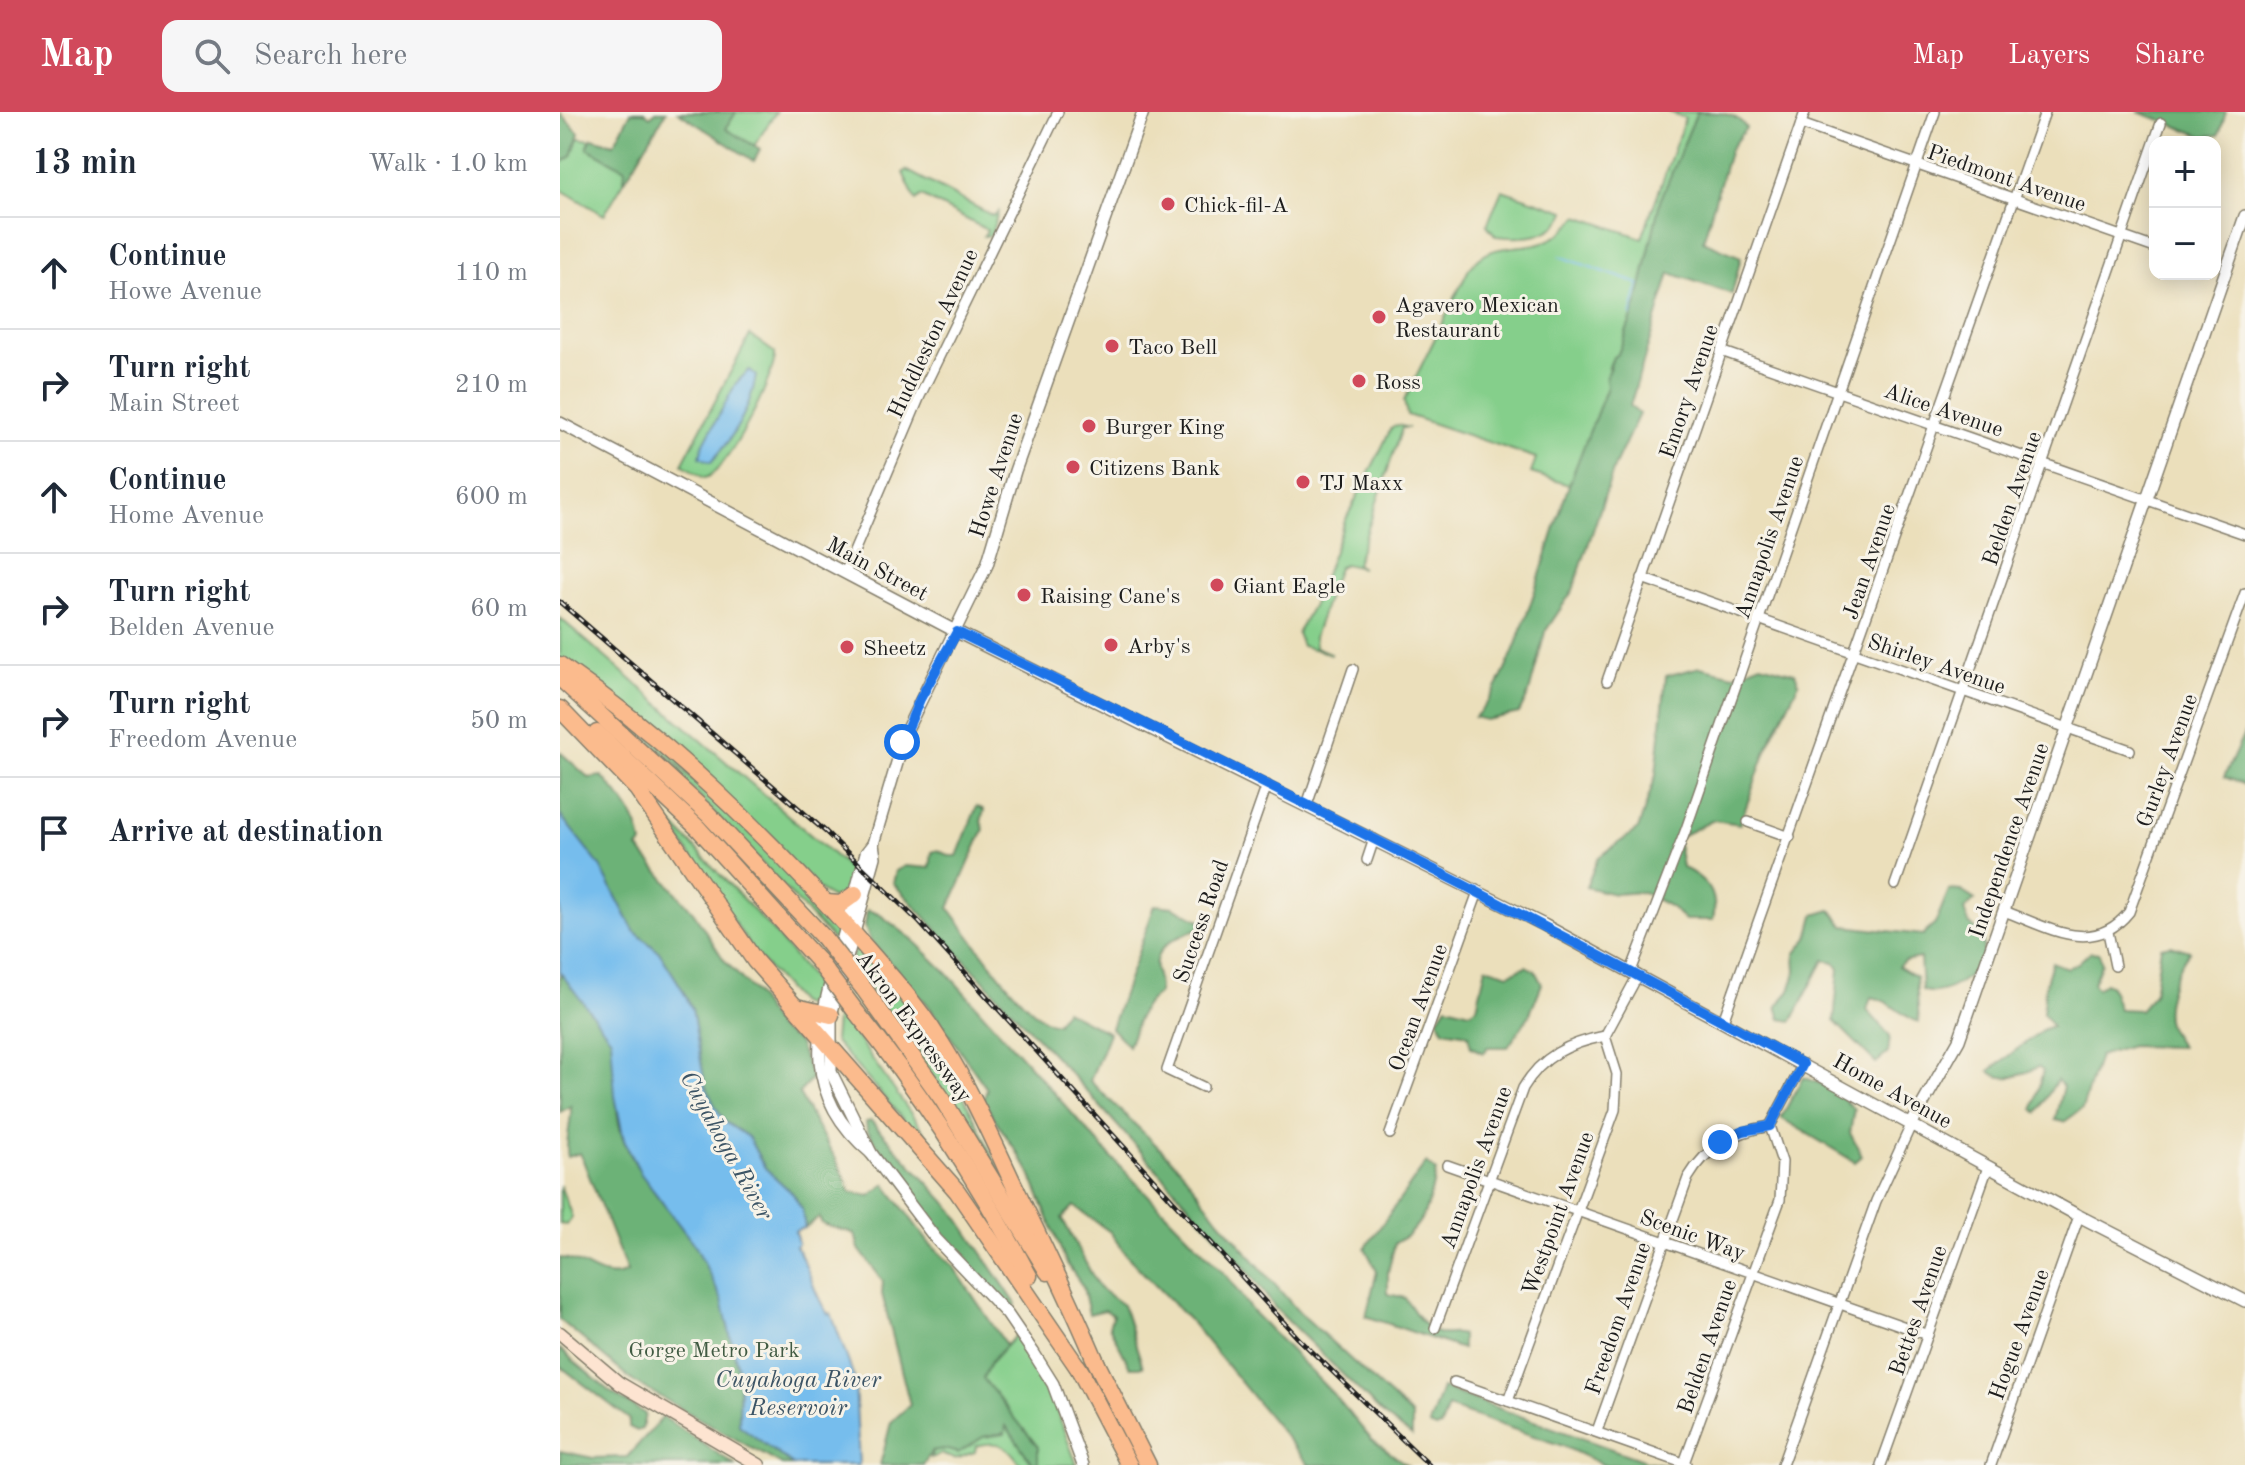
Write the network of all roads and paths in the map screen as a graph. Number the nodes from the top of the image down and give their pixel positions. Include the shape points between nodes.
1 (1058, 112) edge
2 (1143, 112) edge
3 (1805, 112) edge
4 (1935, 112) edge
5 (2045, 112) edge
6 (2161, 123) dead end
7 (1801, 124) junction
8 (1917, 164) junction
9 (2014, 199) junction
10 (2245, 216) edge
11 (2122, 236) junction
12 (2149, 246) edge
13 (2221, 269) edge
14 (2217, 280) edge
15 (1721, 351) junction
16 (1837, 391) junction
17 (560, 423) edge
18 (1935, 425) junction
19 (2042, 463) junction
20 (2146, 500) junction
21 (2245, 534) edge
22 (845, 573) junction
23 (1642, 578) junction
24 (2245, 593) edge
25 (1758, 619) junction
26 (957, 632) junction
27 (1854, 653) junction
28 (560, 665) edge
29 (1353, 669) dead end
30 (560, 678) edge
31 (1607, 681) dead end
32 (1963, 691) junction
33 (560, 700) edge
34 (560, 709) edge
35 (2067, 728) junction
36 (1180, 741) joint
37 (2130, 750) dead end
38 (1267, 785) junction
39 (1307, 805) junction
40 (1748, 822) dead end
41 (1790, 837) junction
42 (1374, 839) junction
43 (873, 844) junction
44 (1367, 860) dead end
45 (1895, 885) dead end
46 (1478, 892) junction
47 (855, 894) junction
48 (827, 903) junction
49 (2004, 911) junction
50 (850, 930) junction
51 (2108, 932) junction
52 (2115, 966) dead end
53 (1634, 973) junction
54 (796, 1007) junction
55 (826, 1014) junction
56 (1723, 1021) junction
57 (1605, 1036) junction
58 (825, 1037) junction
59 (1803, 1064) junction
60 (1203, 1087) dead end
61 (1912, 1123) junction
62 (1770, 1126) junction
63 (1390, 1134) dead end
64 (1447, 1165) dead end
65 (1988, 1167) junction
66 (1488, 1180) junction
67 (1575, 1211) junction
68 (2079, 1216) junction
69 (1663, 1242) junction
70 (1751, 1273) junction
71 (2245, 1301) edge
72 (1839, 1304) junction
73 (1435, 1328) dead end
74 (560, 1333) edge
75 (1928, 1335) junction
76 (1097, 1364) junction
77 (1083, 1375) junction
78 (1454, 1382) dead end
79 (1508, 1401) junction
80 (1597, 1431) junction
81 (1687, 1464) edge
82 (759, 1465) edge
83 (1083, 1465) edge
84 (1129, 1465) edge
85 (1148, 1465) edge
86 (1782, 1465) edge
87 (1881, 1465) edge
88 (1991, 1465) edge

1 - 22 street, Huddleston Avenue via 921,395
2 - 26 street, Howe Avenue via 1015,471 987,565
3 - 7 street, Emory Avenue
4 - 8 street, Annapolis Avenue
5 - 9 street, Jean Avenue
6 - 11 street, Belden Avenue
7 - 8 street, Piedmont Avenue
7 - 15 street, Emory Avenue
8 - 9 street, Piedmont Avenue
8 - 16 street, Annapolis Avenue
9 - 11 street, Piedmont Avenue
9 - 18 street, Jean Avenue
10 - 13 street, Independence Avenue
11 - 12 street, Piedmont Avenue
11 - 19 street, Belden Avenue
14 - 20 street, Independence Avenue
15 - 16 street, Alice Avenue
15 - 23 street, Emory Avenue
16 - 18 street, Alice Avenue
16 - 25 street, Annapolis Avenue
17 - 22 street, Main Street
18 - 19 street, Alice Avenue
18 - 27 street, Jean Avenue
19 - 20 street, Alice Avenue
19 - 32 street, Belden Avenue
20 - 21 street, Alice Avenue
20 - 35 street, Independence Avenue
22 - 26 street, Main Street
23 - 25 street, Shirley Avenue
23 - 31 street, Emory Avenue
24 - 51 street, Gurley Avenue via 2132,906
25 - 27 street, Shirley Avenue
25 - 53 street, Annapolis Avenue
26 - 36 street, Main Street
26 - 43 street, Howe Avenue via 907,729
27 - 32 street, Shirley Avenue
27 - 41 street, Jean Avenue
28 - 48 highway via 668,747
29 - 39 street
30 - 76 highway, Akron Expressway, bridge via 708,814 864,989 987,1168
32 - 35 street, Shirley Avenue
32 - 45 street, Belden Avenue
33 - 77 highway, Akron Expressway, bridge via 698,828 818,961 885,1047 975,1181
34 - 54 highway via 637,789 733,932
35 - 37 street, Shirley Avenue
35 - 49 street, Independence Avenue
36 - 38 street, Home Avenue
38 - 39 street, Home Avenue
38 - 60 street, Success Road via 1167,1070
39 - 42 street, Home Avenue
40 - 41 street
41 - 56 street, Jean Avenue
42 - 44 street
42 - 46 street, Home Avenue
43 - 47 street, Howe Avenue
43 - 50 street, Howe Avenue via 875,857
46 - 53 street, Home Avenue
46 - 63 street, Ocean Avenue
47 - 48 highway via 841,904
47 - 50 street, Howe Avenue
48 - 50 highway
49 - 51 street via 2078,936
49 - 61 street, Independence Avenue via 1959,1040
50 - 55 street, Howe Avenue
50 - 76 highway via 911,998 953,1062 1048,1249
51 - 52 street
53 - 56 street, Home Avenue
53 - 57 street, Annapolis Avenue
54 - 55 highway
54 - 58 highway
55 - 58 street, Howe Avenue
56 - 59 street, Home Avenue
57 - 66 street, Annapolis Avenue via 1560,1049 1535,1070 1518,1099
57 - 67 street, Westpoint Avenue via 1616,1067 1617,1101
58 - 77 highway via 957,1191
58 - 83 street, Howe Avenue via 831,1072 871,1153 936,1239 1007,1314 1053,1384
59 - 61 street, Home Avenue
59 - 62 street
61 - 65 street, Home Avenue
61 - 72 street, Independence Avenue via 1885,1178
62 - 69 street, Freedom Avenue via 1734,1135 1702,1158 1688,1178
62 - 70 street, Belden Avenue via 1782,1162 1782,1188
64 - 66 street, Scenic Way
65 - 68 street, Home Avenue
65 - 75 street, Bettes Avenue
66 - 67 street, Scenic Way
66 - 73 street, Annapolis Avenue
67 - 69 street, Scenic Way
67 - 79 street, Westpoint Avenue
68 - 71 street, Home Avenue
68 - 88 street, Hogue Avenue
69 - 70 street, Scenic Way
69 - 80 street, Freedom Avenue
70 - 72 street, Scenic Way
70 - 81 street, Belden Avenue
72 - 75 street, Scenic Way
72 - 86 street, Independence Avenue
74 - 82 main road via 619,1383
75 - 87 street, Bettes Avenue
76 - 85 highway, Akron Expressway
77 - 84 highway, Akron Expressway
78 - 79 street
79 - 80 street
80 - 81 street

